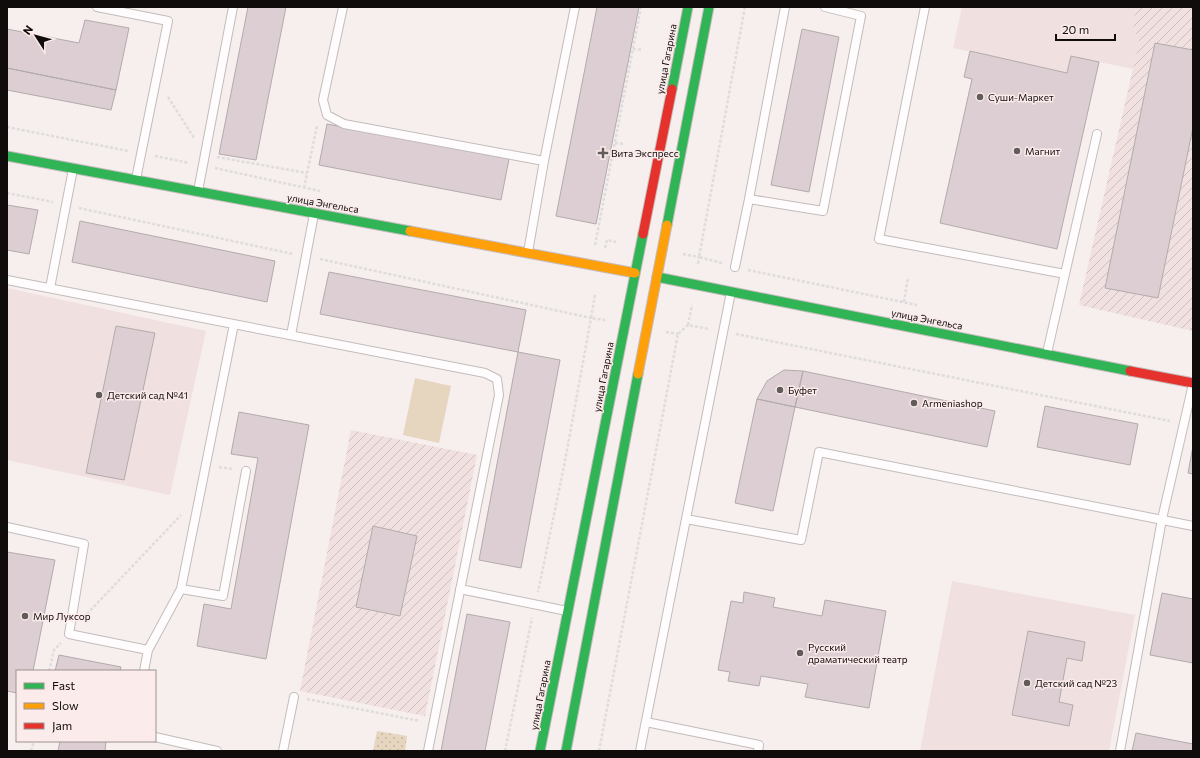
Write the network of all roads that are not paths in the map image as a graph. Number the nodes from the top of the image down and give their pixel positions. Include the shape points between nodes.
1 (96, 7) edge
2 (233, 7) edge
3 (343, 7) edge
4 (575, 7) edge
5 (688, 7) edge
6 (709, 7) edge
7 (785, 7) edge
8 (825, 7) edge
9 (925, 7) edge
10 (1097, 134) dead end
11 (7, 156) edge
12 (544, 161) junction
13 (74, 168) junction
14 (136, 180) junction
15 (198, 192) junction
16 (749, 199) junction
17 (315, 213) junction
18 (528, 252) junction
19 (735, 267) dead end
20 (1065, 274) junction
21 (646, 275) junction
22 (7, 280) edge
23 (50, 288) junction
24 (731, 291) junction
25 (234, 324) junction
26 (291, 335) junction
27 (1047, 354) junction
28 (1193, 384) edge
29 (246, 471) road end
30 (686, 519) junction
31 (1162, 519) junction
32 (1193, 526) edge
33 (7, 527) edge
34 (181, 589) junction
35 (460, 589) junction
36 (568, 611) junction
37 (148, 650) junction
38 (144, 670) edge
39 (294, 697) road end
40 (646, 722) junction
41 (156, 737) edge
42 (217, 751) edge
43 (283, 751) edge
44 (428, 751) edge
45 (540, 751) edge
46 (566, 751) edge
47 (640, 751) edge
48 (758, 751) edge
49 (1120, 751) edge

1 - 14 lane via 168,21
2 - 15 lane
3 - 12 lane via 323,100 327,116 344,124
4 - 12 lane
5 - 21 main road, улица Гагарина
6 - 21 main road, улица Гагарина
7 - 16 lane
8 - 16 lane via 860,16 823,211
9 - 20 lane via 878,239
10 - 20 lane
11 - 13 main road, улица Энгельса
12 - 18 lane
13 - 14 main road, улица Энгельса
13 - 23 lane
14 - 15 main road, улица Энгельса
15 - 17 main road, улица Энгельса
16 - 19 lane
17 - 18 main road, улица Энгельса
17 - 26 lane
18 - 21 main road, улица Энгельса
20 - 27 lane
21 - 24 main road, улица Энгельса
21 - 36 main road, улица Гагарина
21 - 46 main road, улица Гагарина
22 - 23 lane
23 - 25 lane
24 - 27 main road, улица Энгельса
24 - 30 lane
25 - 26 lane
25 - 34 lane
26 - 35 lane via 485,373 496,379 499,395
27 - 28 main road, улица Энгельса
28 - 31 lane
29 - 34 lane via 223,596
30 - 31 lane via 801,540 819,452
30 - 40 lane
31 - 32 lane
31 - 49 lane
33 - 37 lane via 84,544 69,634
34 - 37 lane
35 - 36 lane
35 - 44 lane
36 - 45 main road, улица Гагарина
37 - 38 lane
39 - 43 lane
40 - 47 lane
40 - 48 lane via 759,745
41 - 42 lane

